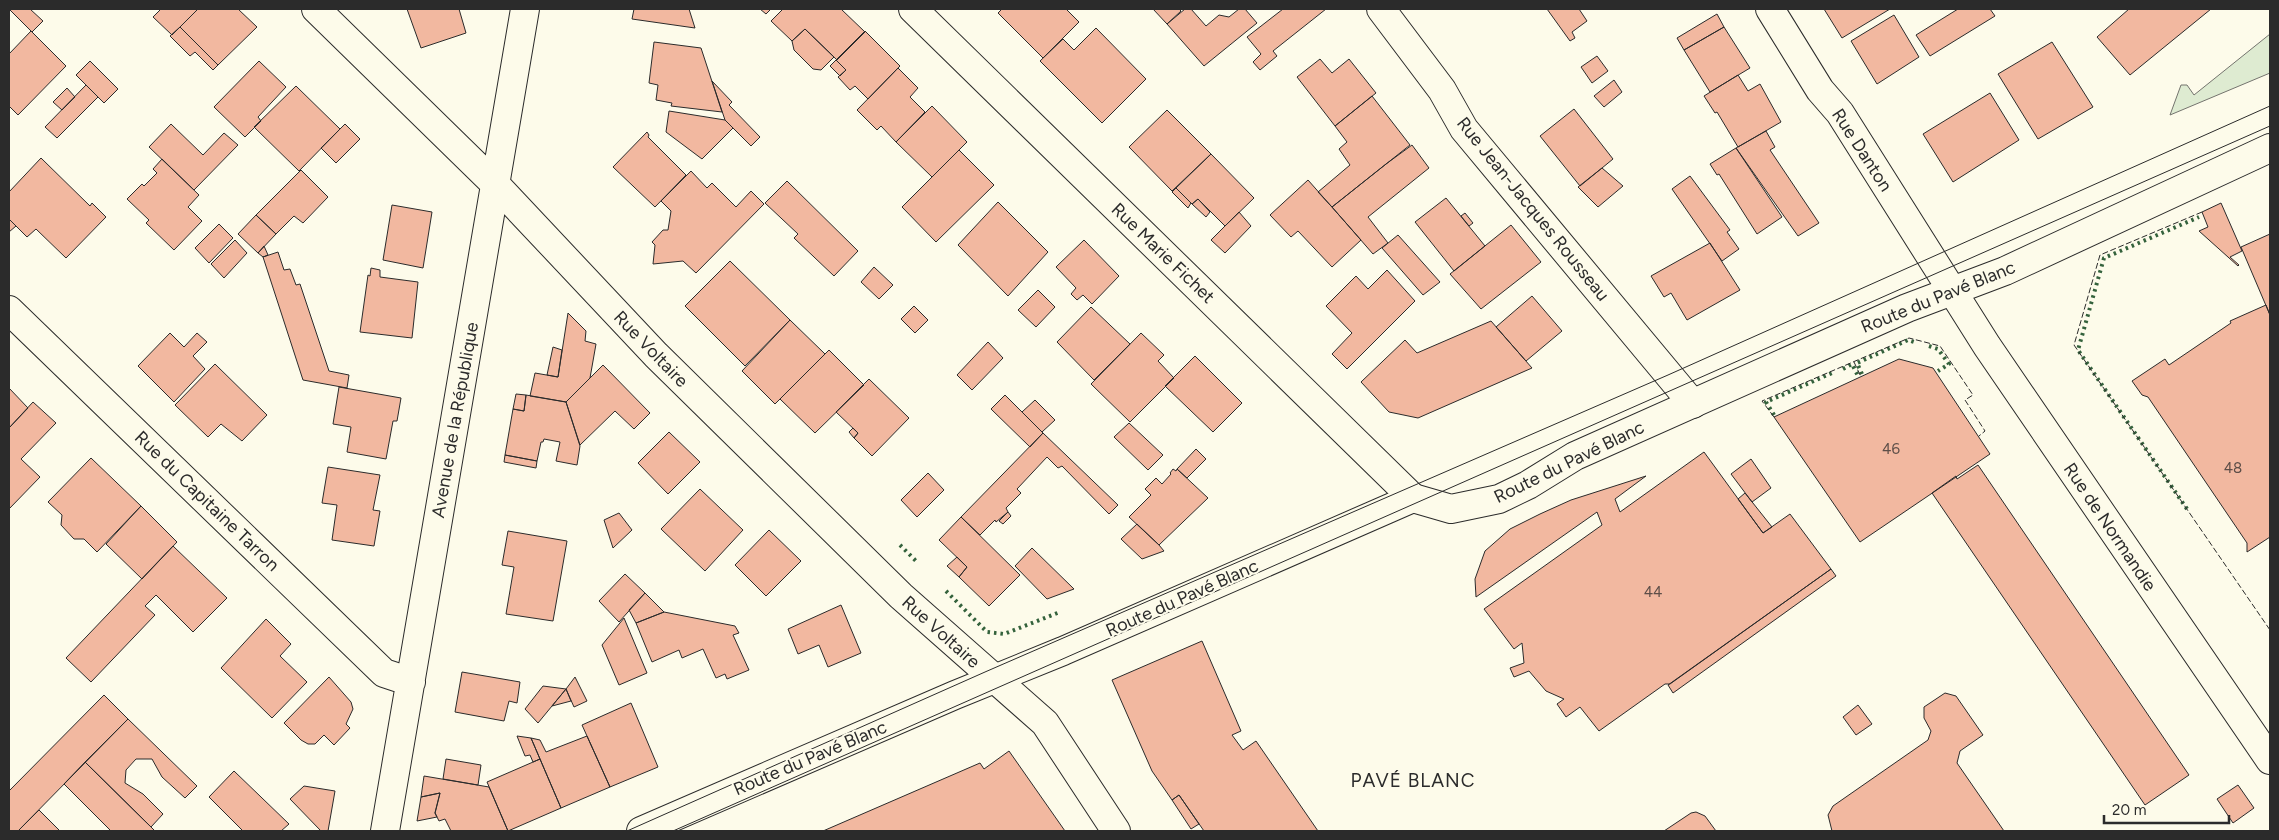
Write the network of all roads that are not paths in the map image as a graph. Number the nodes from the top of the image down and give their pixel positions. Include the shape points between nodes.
1 (316, 9) edge
2 (526, 9) edge
3 (913, 9) edge
4 (1381, 9) edge
5 (1770, 9) edge
6 (2270, 148) edge
7 (496, 185) junction
8 (1953, 292) junction
9 (9, 310) edge
10 (1692, 404) junction
11 (1413, 498) junction
12 (996, 680) junction
13 (411, 682) junction
14 (2270, 760) edge
15 (385, 831) edge
16 (641, 831) edge
17 (1116, 831) edge

1 - 7 street, Rue Voltaire
2 - 7 street, Avenue de la République
3 - 11 street, Rue Marie Fichet
4 - 10 street, Rue Jean-Jacques Rousseau via 1442,90 1464,129
5 - 8 street, Rue Danton
6 - 8 street, Route du Pavé Blanc
7 - 12 street, Rue Voltaire via 656,355 901,596
7 - 13 street, Avenue de la République
8 - 10 street, Route du Pavé Blanc via 1908,308
8 - 14 street, Rue de Normandie
9 - 13 street, Rue du Capitaine Tarron via 384,673
10 - 11 street, Route du Pavé Blanc via 1575,456 1528,486 1499,499 1451,509
11 - 12 street, Route du Pavé Blanc
12 - 16 street, Route du Pavé Blanc
12 - 17 street, Rue Voltaire via 1045,723
13 - 15 street, Avenue de la République

